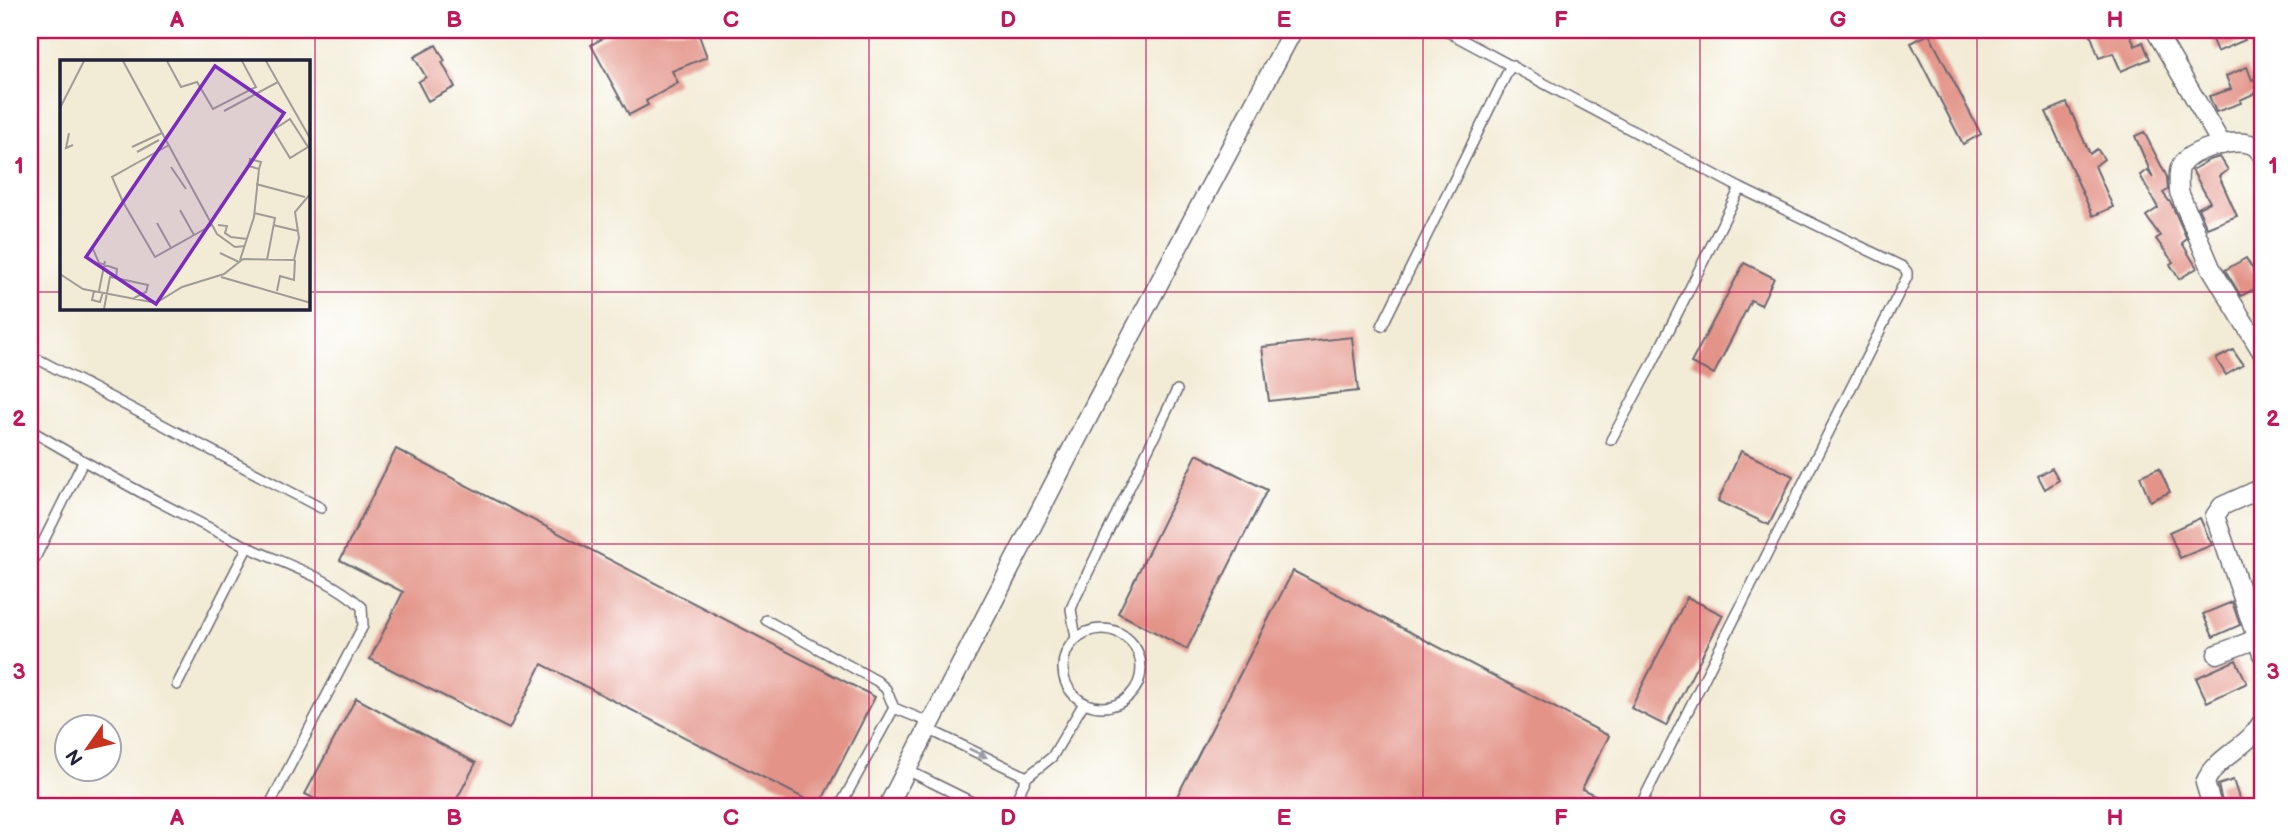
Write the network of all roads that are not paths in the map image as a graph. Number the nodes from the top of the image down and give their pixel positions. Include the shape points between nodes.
1 (1444, 30) edge
2 (2155, 30) edge
3 (1290, 32) edge
4 (1511, 65) junction
5 (2222, 145) junction
6 (2262, 155) edge
7 (1740, 188) junction
8 (1381, 326) dead end
9 (2262, 352) edge
10 (30, 355) edge
11 (1178, 390) dead end
12 (30, 430) edge
13 (1611, 440) dead end
14 (83, 462) junction
15 (2262, 488) edge
16 (321, 508) dead end
17 (248, 547) junction
18 (30, 568) edge
19 (766, 620) dead end
20 (1076, 638) junction
21 (2261, 643) edge
22 (2217, 654) dead end
23 (177, 685) dead end
24 (1084, 703) junction
25 (894, 708) junction
26 (2262, 722) edge
27 (930, 726) junction
28 (907, 770) junction
29 (1027, 777) junction
30 (269, 806) edge
31 (840, 806) edge
32 (888, 806) edge
33 (980, 806) edge
34 (1013, 806) edge
35 (1640, 806) edge
36 (2212, 806) edge

1 - 4 lane
2 - 5 street
3 - 27 street
4 - 7 lane
4 - 8 lane
5 - 6 street via 2249,144
5 - 9 street via 2184,161 2179,170 2179,192 2211,268
7 - 13 lane
7 - 35 lane via 1903,267 1907,277
10 - 16 lane
11 - 20 lane via 1075,599 1071,609
12 - 14 lane
14 - 17 lane
14 - 18 lane
15 - 21 street via 2222,506 2215,516
17 - 23 lane
17 - 30 lane via 347,593 362,607 363,626
19 - 25 lane via 877,681
20 - 24 lane via 1065,654 1063,673 1070,690
20 - 24 lane via 1093,630 1112,629 1129,638 1139,654 1142,673 1135,691 1121,703 1102,708
21 - 22 street
24 - 29 lane via 1052,757
25 - 27 lane
25 - 31 lane
26 - 36 street via 2245,744 2209,772 2205,783
27 - 28 street
27 -> 29 lane
28 - 32 street
28 - 33 lane
29 - 34 lane

